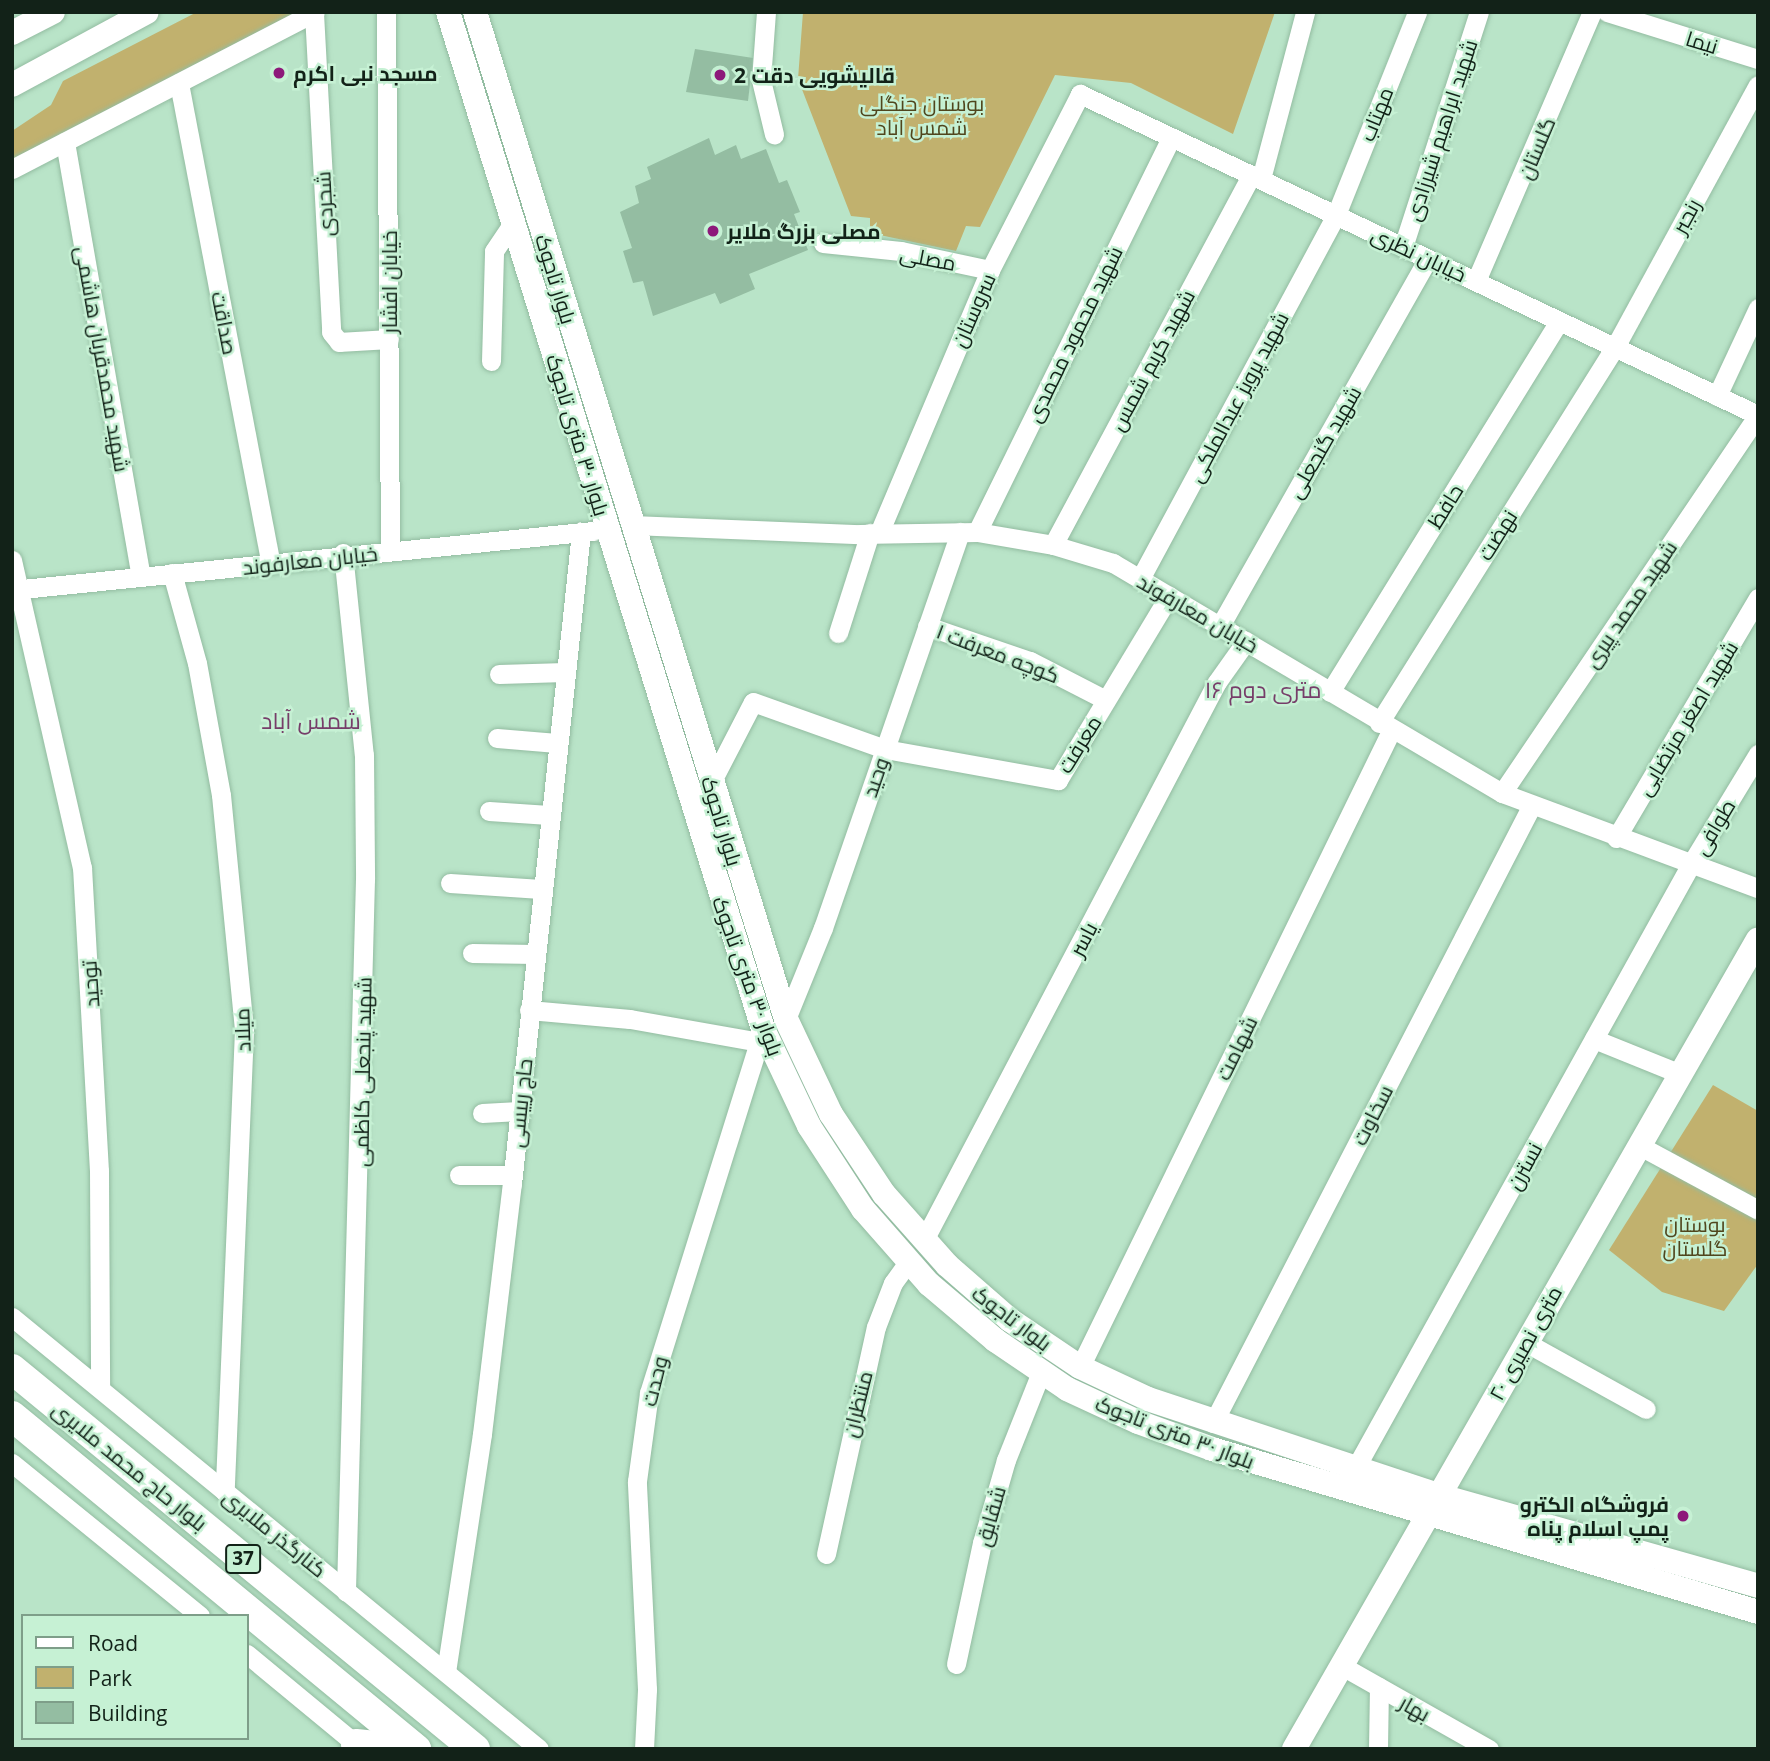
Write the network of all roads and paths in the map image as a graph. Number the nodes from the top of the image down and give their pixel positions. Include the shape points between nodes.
1 (53, 12) edge
2 (147, 12) edge
3 (387, 12) edge
4 (448, 12) edge
5 (475, 12) edge
6 (766, 12) edge
7 (1305, 12) edge
8 (1417, 12) edge
9 (1479, 12) edge
10 (1592, 12) edge
11 (1607, 12) edge
12 (315, 13) edge
13 (1639, 17) edge
14 (12, 33) edge
15 (1758, 59) edge
16 (55, 63) junction
17 (179, 83) junction
18 (12, 85) edge
19 (1758, 85) edge
20 (1080, 94) joint
21 (12, 96) edge
22 (774, 134) dead end
23 (1171, 137) junction
24 (65, 142) junction
25 (12, 169) edge
26 (1256, 177) junction
27 (1336, 215) junction
28 (513, 223) junction
29 (823, 243) dead end
30 (1403, 247) junction
31 (1428, 259) junction
32 (990, 270) junction
33 (1476, 281) junction
34 (1758, 308) edge
35 (1559, 321) junction
36 (389, 339) junction
37 (1615, 347) junction
38 (491, 361) dead end
39 (1717, 396) junction
40 (1758, 415) edge
41 (632, 525) junction
42 (607, 530) junction
43 (581, 532) junction
44 (969, 532) junction
45 (875, 533) junction
46 (1054, 545) junction
47 (390, 551) junction
48 (343, 554) junction
49 (12, 560) edge
50 (271, 564) junction
51 (172, 573) junction
52 (141, 576) junction
53 (1140, 579) junction
54 (15, 589) edge
55 (1169, 596) junction
56 (1758, 598) edge
57 (928, 626) junction
58 (1220, 626) junction
59 (838, 633) dead end
60 (1246, 641) junction
61 (565, 672) junction
62 (499, 674) dead end
63 (1330, 692) junction
64 (1106, 700) junction
65 (1385, 726) junction
66 (497, 738) dead end
67 (557, 743) junction
68 (885, 749) junction
69 (1758, 754) edge
70 (711, 783) junction
71 (1502, 793) junction
72 (1531, 807) junction
73 (489, 811) dead end
74 (549, 816) junction
75 (1616, 838) junction
76 (1691, 864) junction
77 (450, 883) dead end
78 (1758, 888) edge
79 (541, 889) junction
80 (1758, 939) edge
81 (472, 953) dead end
82 (535, 954) junction
83 (529, 1010) junction
84 (786, 1019) junction
85 (761, 1035) junction
86 (1594, 1039) junction
87 (1678, 1073) junction
88 (519, 1111) junction
89 (482, 1113) dead end
90 (1638, 1145) junction
91 (460, 1175) dead end
92 (513, 1175) junction
93 (1758, 1210) edge
94 (924, 1240) junction
95 (909, 1261) junction
96 (12, 1317) edge
97 (1525, 1342) junction
98 (1080, 1367) junction
99 (12, 1369) edge
100 (1041, 1371) junction
101 (100, 1386) junction
102 (1646, 1409) dead end
103 (12, 1416) edge
104 (1213, 1423) junction
105 (12, 1463) edge
106 (1356, 1467) junction
107 (225, 1492) junction
108 (1435, 1506) junction
109 (826, 1554) dead end
110 (1758, 1586) edge
111 (346, 1591) junction
112 (1758, 1612) edge
113 (198, 1614) edge
114 (248, 1655) edge
115 (956, 1664) dead end
116 (1342, 1665) junction
117 (446, 1672) junction
118 (1379, 1687) junction
119 (359, 1746) edge
120 (405, 1749) edge
121 (416, 1749) edge
122 (475, 1749) edge
123 (539, 1749) edge
124 (644, 1749) edge
125 (1294, 1749) edge
126 (1378, 1749) edge
127 (1489, 1749) edge

1 - 14 main road
2 - 16 main road
3 - 36 street, خیابان افشار
4 - 28 main road, بلوار ۳۰ متری تاجوک
5 - 41 main road, بلوار تاجوک
6 - 22 street via 761,80
7 - 26 street, شهید کریم شمس
8 - 27 street, مهتاب
9 - 30 street, شهید ابراهیم شیرزادی
10 - 33 street, گلستان
11 - 13 street, نیما
12 - 17 street
12 - 36 street, شجردی via 331,332 339,342
13 - 15 street, نیما
16 - 18 main road
16 - 21 main road
17 - 24 street
17 - 50 street, صداقت
19 - 37 street, رنجبر
20 - 23 street, خیابان نظری
20 - 32 street, سروستان
23 - 26 street, خیابان نظری
23 - 44 street, شهید محمود محمدی
24 - 25 street
24 - 52 street, شهید محمدقربان هاشمی
26 - 27 street, خیابان نظری
26 - 46 street, شهید کریم شمس
27 - 30 street, خیابان نظری
27 - 53 street, شهید پرویز عبدالملکی
28 - 38 street via 494,251
28 - 42 main road, بلوار ۳۰ متری تاجوک
29 - 32 street, مصلی via 901,251
30 - 31 street, خیابان نظری
31 - 33 street, خیابان نظری
31 - 58 street, شهید گنجعلی
32 - 45 street, سروستان
33 - 35 street, خیابان نظری
34 - 39 street
35 - 37 street, خیابان نظری
35 - 63 street, حافظ
36 - 47 street, خیابان افشار
37 - 39 street, خیابان نظری
37 - 65 street, نهضت
39 - 40 street, خیابان نظری
40 - 71 street, شهید محمد پیری
41 - 42 main road
41 - 45 street, خیابان معارفوند
41 - 70 main road, بلوار تاجوک
42 - 43 street, خیابان معارفوند
42 - 85 main road, بلوار ۳۰ متری تاجوک
43 - 47 street, خیابان معارفوند
43 - 61 street, حاج رییسی
44 - 45 street, خیابان معارفوند
44 - 46 street, خیابان معارفوند
44 - 57 street, وحید
45 - 59 street, سروستان
46 - 53 street, خیابان معارفوند via 1113,563
47 - 48 street, خیابان معارفوند
48 - 50 street, خیابان معارفوند
48 - 111 street, شهید پنجعلی کاظمی via 364,755 365,879
49 - 54 street, توحید
50 - 51 street, خیابان معارفوند
51 - 52 street, خیابان معارفوند
51 - 107 street, میلاد via 197,663 221,794 244,1030
52 - 54 street, خیابان معارفوند
53 - 55 street, خیابان معارفوند
54 - 101 street, توحید via 82,867 99,1171
55 - 58 street, خیابان معارفوند
55 - 64 street, معرفت
56 - 75 street, شهید اصغر مرتضایی
57 - 64 street, کوچه معرفت ۱ via 1030,661
57 - 68 street, وحید
58 - 60 street, خیابان معارفوند
60 - 63 street, خیابان معارفوند
60 - 94 street, یاسر via 1217,682
61 - 62 street
61 - 67 street, حاج رییسی
63 - 65 street, خیابان معارفوند
64 - 68 street, معرفت via 1058,780
65 - 71 street, خیابان معارفوند
65 - 98 street, شهامت
66 - 67 street
67 - 74 street, حاج رییسی
68 - 70 street via 753,702
68 - 84 street, وحید
69 - 76 street, طوافی
70 - 84 main road, بلوار تاجوک
71 - 72 street, خیابان معارفوند
72 - 75 street, خیابان معارفوند
72 - 104 street, سخاوت
73 - 74 street
74 - 79 street, حاج رییسی
75 - 76 street, خیابان معارفوند
76 - 78 street, خیابان معارفوند
76 - 86 street, نسترن
77 - 79 street
79 - 82 street, حاج رییسی
80 - 87 main road, ۲۰ متری نصیری
81 - 82 street
82 - 83 street, حاج رییسی
83 - 85 street
83 - 88 street, حاج رییسی
84 - 94 main road, بلوار تاجوک via 831,1114 884,1194
85 - 95 main road, بلوار ۳۰ متری تاجوک via 809,1126 863,1209
85 - 124 street, وحدت via 649,1393 637,1480 647,1689
86 - 87 street
86 - 106 street, نسترن
87 - 90 main road, ۲۰ متری نصیری
88 - 89 street
88 - 92 street, حاج رییسی
90 - 93 street
90 - 97 main road, ۲۰ متری نصیری
91 - 92 street
92 - 117 street, حاج رییسی via 482,1434
94 - 98 main road, بلوار تاجوک via 1010,1320
95 - 100 main road, بلوار ۳۰ متری تاجوک via 995,1340
95 - 109 street, منتظران via 893,1283 876,1327
96 - 101 street, کنارگذر ملایری
97 - 102 street
97 - 108 main road, ۲۰ متری نصیری
98 - 104 main road, بلوار تاجوک
99 - 122 highway, بلوار حاج محمد ملایری / 37
100 - 108 main road, بلوار ۳۰ متری تاجوک via 1138,1422
100 - 115 street, شقایق via 1006,1460
101 - 107 street, کنارگذر ملایری
103 - 121 highway, بلوار حاج محمد ملایری / 37
104 - 106 main road, بلوار تاجوک
105 - 113 street
106 - 108 main road, بلوار تاجوک
107 - 111 street, کنارگذر ملایری
108 - 110 main road, بلوار ۳۰ متری تاجوک
108 - 112 main road, بلوار ۳۰ متری تاجوک
108 - 116 main road, ۲۰ متری نصیری
111 - 117 street, کنارگذر ملایری
114 - 119 street
116 - 118 street, بهار
116 - 125 main road, ۲۰ متری نصیری
117 - 123 street, کنارگذر ملایری
118 - 126 street
118 - 127 street, بهار
119 - 120 highway

